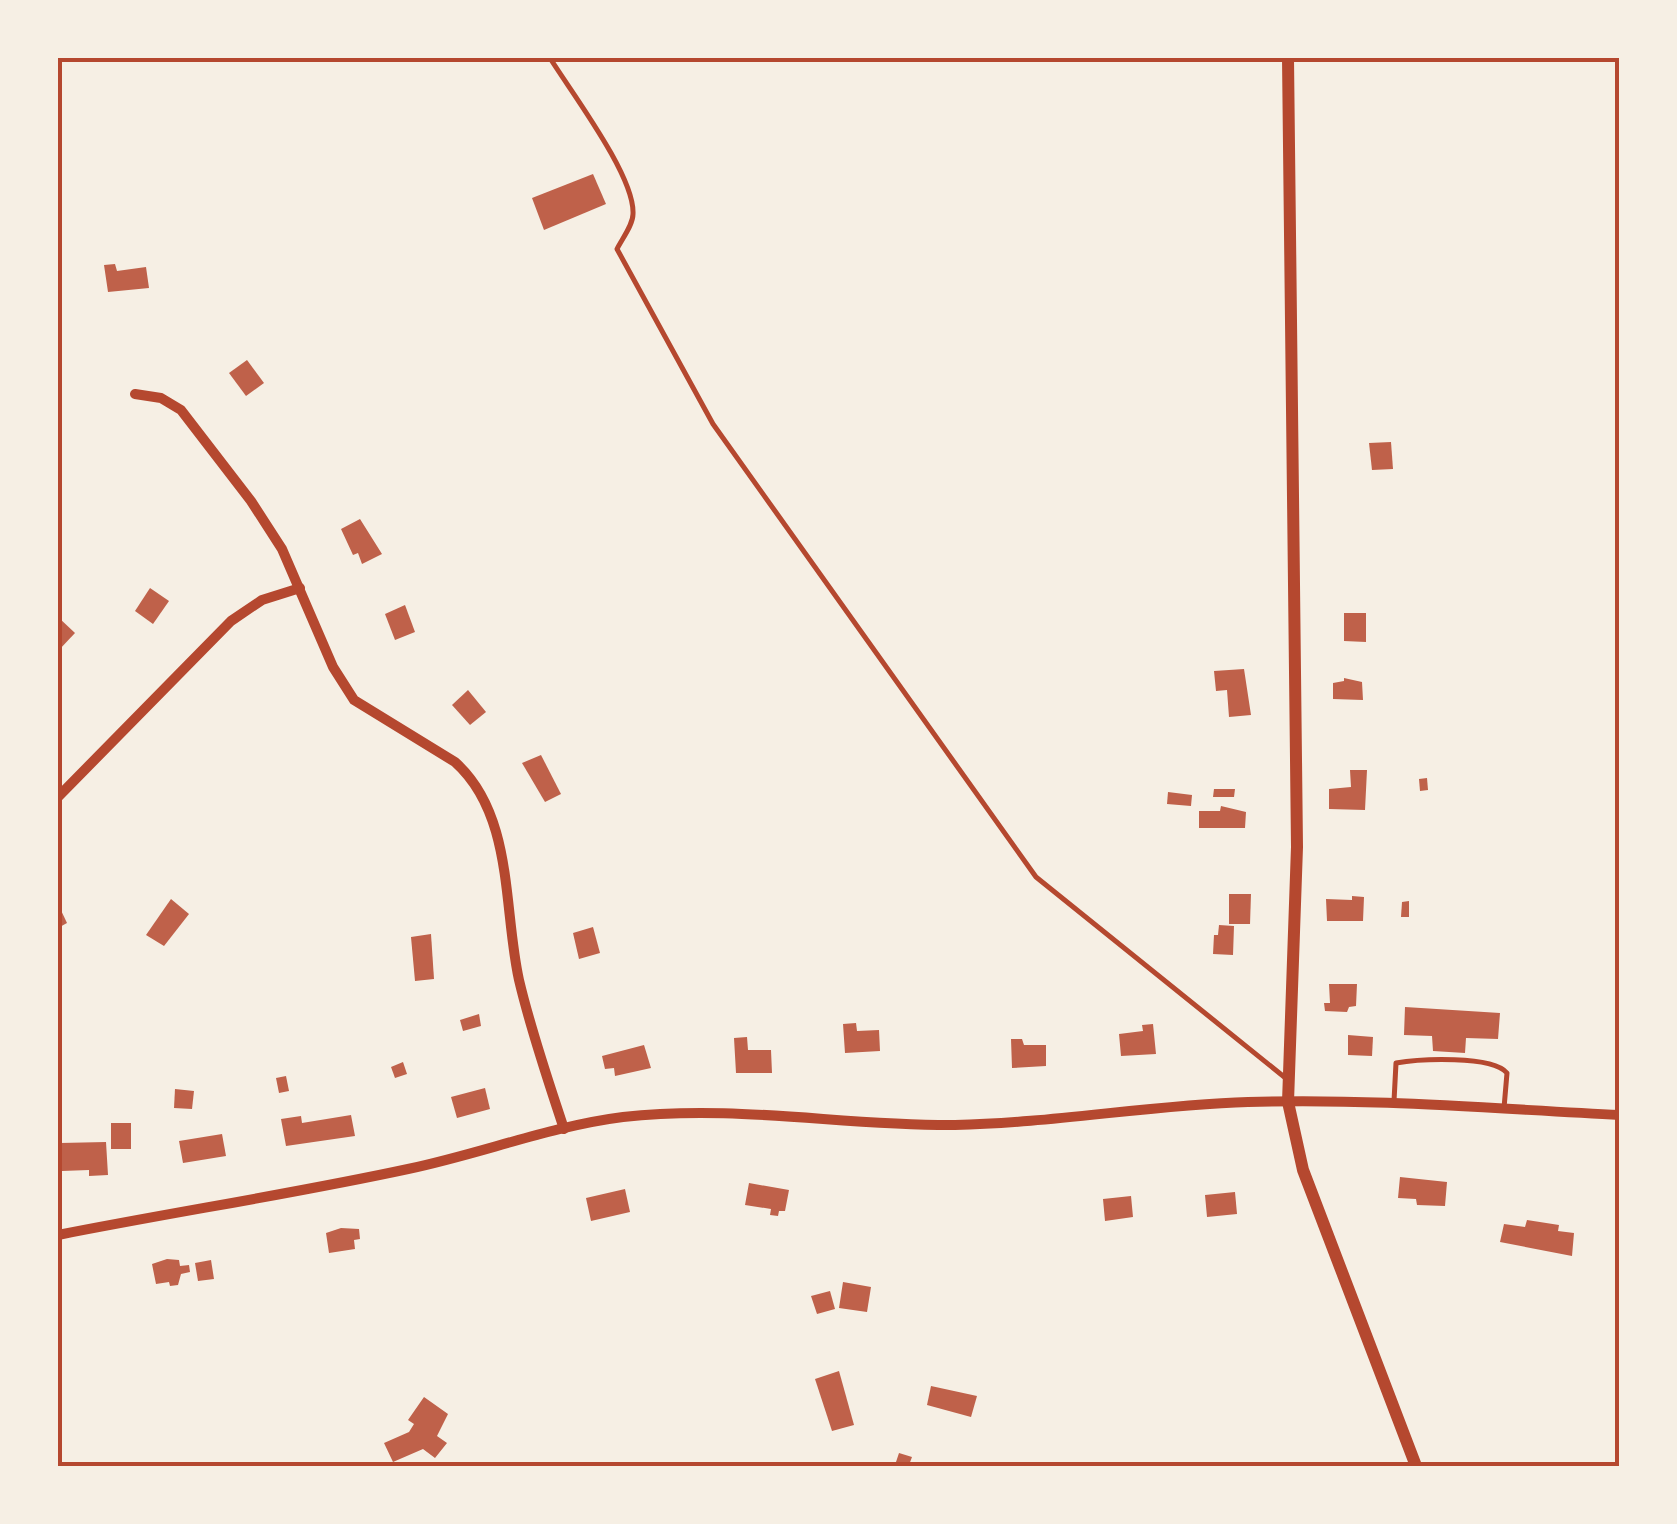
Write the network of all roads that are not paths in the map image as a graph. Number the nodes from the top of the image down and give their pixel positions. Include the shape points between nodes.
1 (550, 58) edge
2 (1288, 58) edge
3 (135, 394) dead end
4 (300, 588) junction
5 (58, 797) edge
6 (1288, 1080) junction
7 (1288, 1102) junction
8 (1394, 1102) junction
9 (1504, 1111) junction
10 (1620, 1115) edge
11 (564, 1129) junction
12 (58, 1235) edge
13 (1416, 1466) edge

1 - 6 lane via 616,163 634,217 617,249 713,424 1036,877
2 - 6 street via 1298,848
3 - 4 street via 181,410 251,502
4 - 5 street via 262,600 231,620
4 - 11 street via 332,668 354,700 455,762 488,804 522,994
6 - 7 street
7 - 8 street
7 - 11 street via 969,1124 682,1112
7 - 13 street via 1303,1170
8 - 9 street
8 - 9 lane via 1396,1063 1490,1062 1507,1072
9 - 10 street
11 - 12 street via 412,1169

